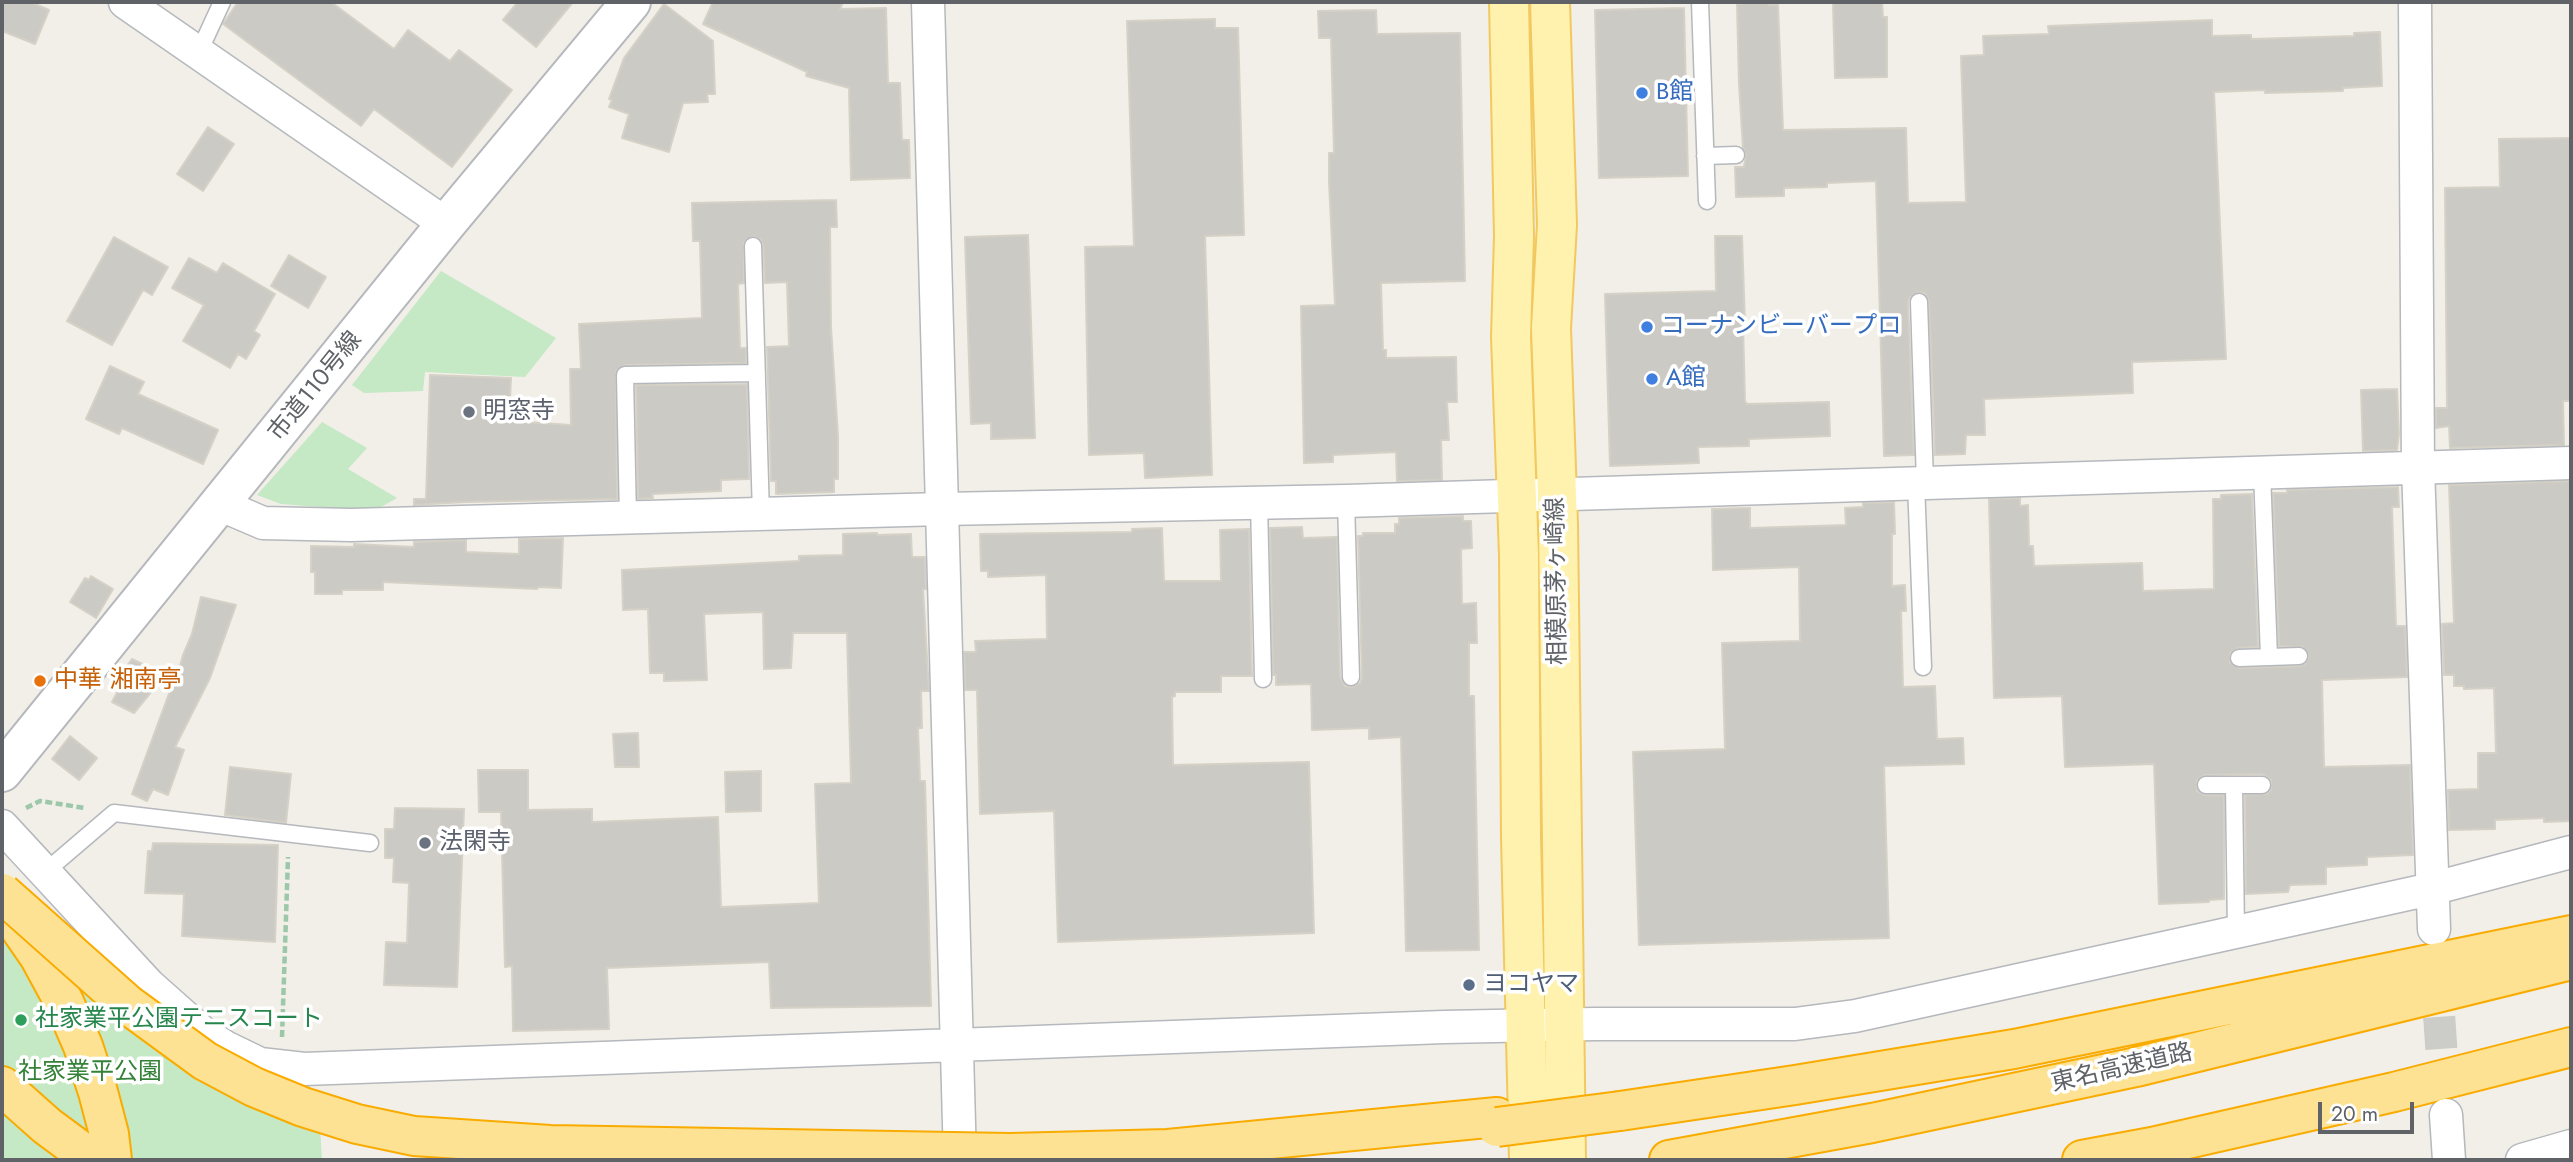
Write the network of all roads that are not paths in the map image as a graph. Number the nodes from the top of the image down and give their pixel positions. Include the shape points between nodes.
1 (125, 2) edge
2 (222, 2) edge
3 (631, 2) edge
4 (928, 2) edge
5 (1508, 2) edge
6 (1550, 2) edge
7 (1700, 2) edge
8 (2415, 2) edge
9 (199, 52) junction
10 (1736, 155) dead end
11 (1705, 156) junction
12 (1707, 201) dead end
13 (446, 224) junction
14 (753, 246) dead end
15 (1919, 302) dead end
16 (757, 373) junction
17 (2571, 463) edge
18 (2418, 467) junction
19 (2262, 472) junction
20 (1920, 483) junction
21 (1557, 495) junction
22 (1517, 496) junction
23 (1346, 501) junction
24 (1259, 503) junction
25 (221, 505) junction
26 (943, 509) junction
27 (761, 515) junction
28 (628, 519) junction
29 (2299, 656) dead end
30 (2269, 657) junction
31 (2239, 658) dead end
32 (1923, 667) dead end
33 (1351, 677) dead end
34 (1263, 679) dead end
35 (2, 772) edge
36 (2234, 785) junction
37 (2262, 785) dead end
38 (2206, 786) dead end
39 (13, 817) edge
40 (370, 843) dead end
41 (2571, 852) edge
42 (45, 872) junction
43 (2431, 889) junction
44 (2, 893) edge
45 (2, 902) edge
46 (2434, 929) dead end
47 (2236, 932) junction
48 (2571, 935) edge
49 (2571, 960) edge
50 (1564, 1025) junction
51 (1527, 1026) junction
52 (957, 1043) junction
53 (2571, 1047) edge
54 (2, 1086) edge
55 (2446, 1115) tunnel mouth
56 (1497, 1122) junction
57 (2571, 1146) edge
58 (2152, 1147) junction
59 (93, 1160) edge
60 (112, 1160) edge
61 (960, 1160) edge
62 (1235, 1160) edge
63 (1530, 1160) edge
64 (1566, 1160) edge
65 (1669, 1160) edge
66 (2082, 1160) edge
67 (2102, 1160) edge
68 (2449, 1160) edge
69 (2522, 1160) edge

1 - 9 street
2 - 9 lane
3 - 13 street, 市道110号線
4 - 26 street
5 - 22 main road, 相模原茅ヶ崎線
6 - 21 main road, 相模原茅ヶ崎線 via 1557,226 1551,328
7 - 11 lane
8 - 18 street
9 - 13 street
10 - 11 lane
11 - 12 lane
13 - 25 street, 市道110号線
14 - 16 lane
15 - 20 lane
16 - 27 lane
16 - 28 lane via 625,375
17 - 18 street
18 - 19 street
18 - 43 street
19 - 20 street
19 - 30 lane
20 - 21 street
20 - 32 lane
21 - 22 street
21 - 50 main road, 相模原茅ヶ崎線
22 - 23 street
22 - 51 main road, 相模原茅ヶ崎線
23 - 24 street
23 - 33 lane
24 - 26 street
24 - 34 lane
25 - 28 street via 263,523 351,526
25 - 35 street, 市道110号線
26 - 27 street
26 - 52 street
27 - 28 street
29 - 30 lane
30 - 31 lane
36 - 37 lane
36 - 38 lane
36 - 47 lane
39 - 42 street
40 - 42 lane via 114,813
41 - 43 street
42 - 52 street via 149,985 202,1033 260,1064 346,1069
43 - 46 street
43 - 47 street
44 - 56 highway, bridge via 127,1004 205,1061 303,1107 414,1136 550,1145 1010,1153 1168,1149
45 - 60 highway via 39,956 83,1046 109,1134
47 - 50 street via 1855,1016 1795,1024
48 - 56 highway, bridge via 2014,1049 1620,1111
49 - 65 highway, 東名高速道路 via 2136,1067
50 - 51 street
50 - 64 main road, 相模原茅ヶ崎線
51 - 52 street
51 - 63 main road, 相模原茅ヶ崎線
52 - 61 street
53 - 58 highway
54 - 59 highway
55 - 68 street
56 - 62 highway
57 - 69 street
58 - 66 highway
58 - 67 highway

